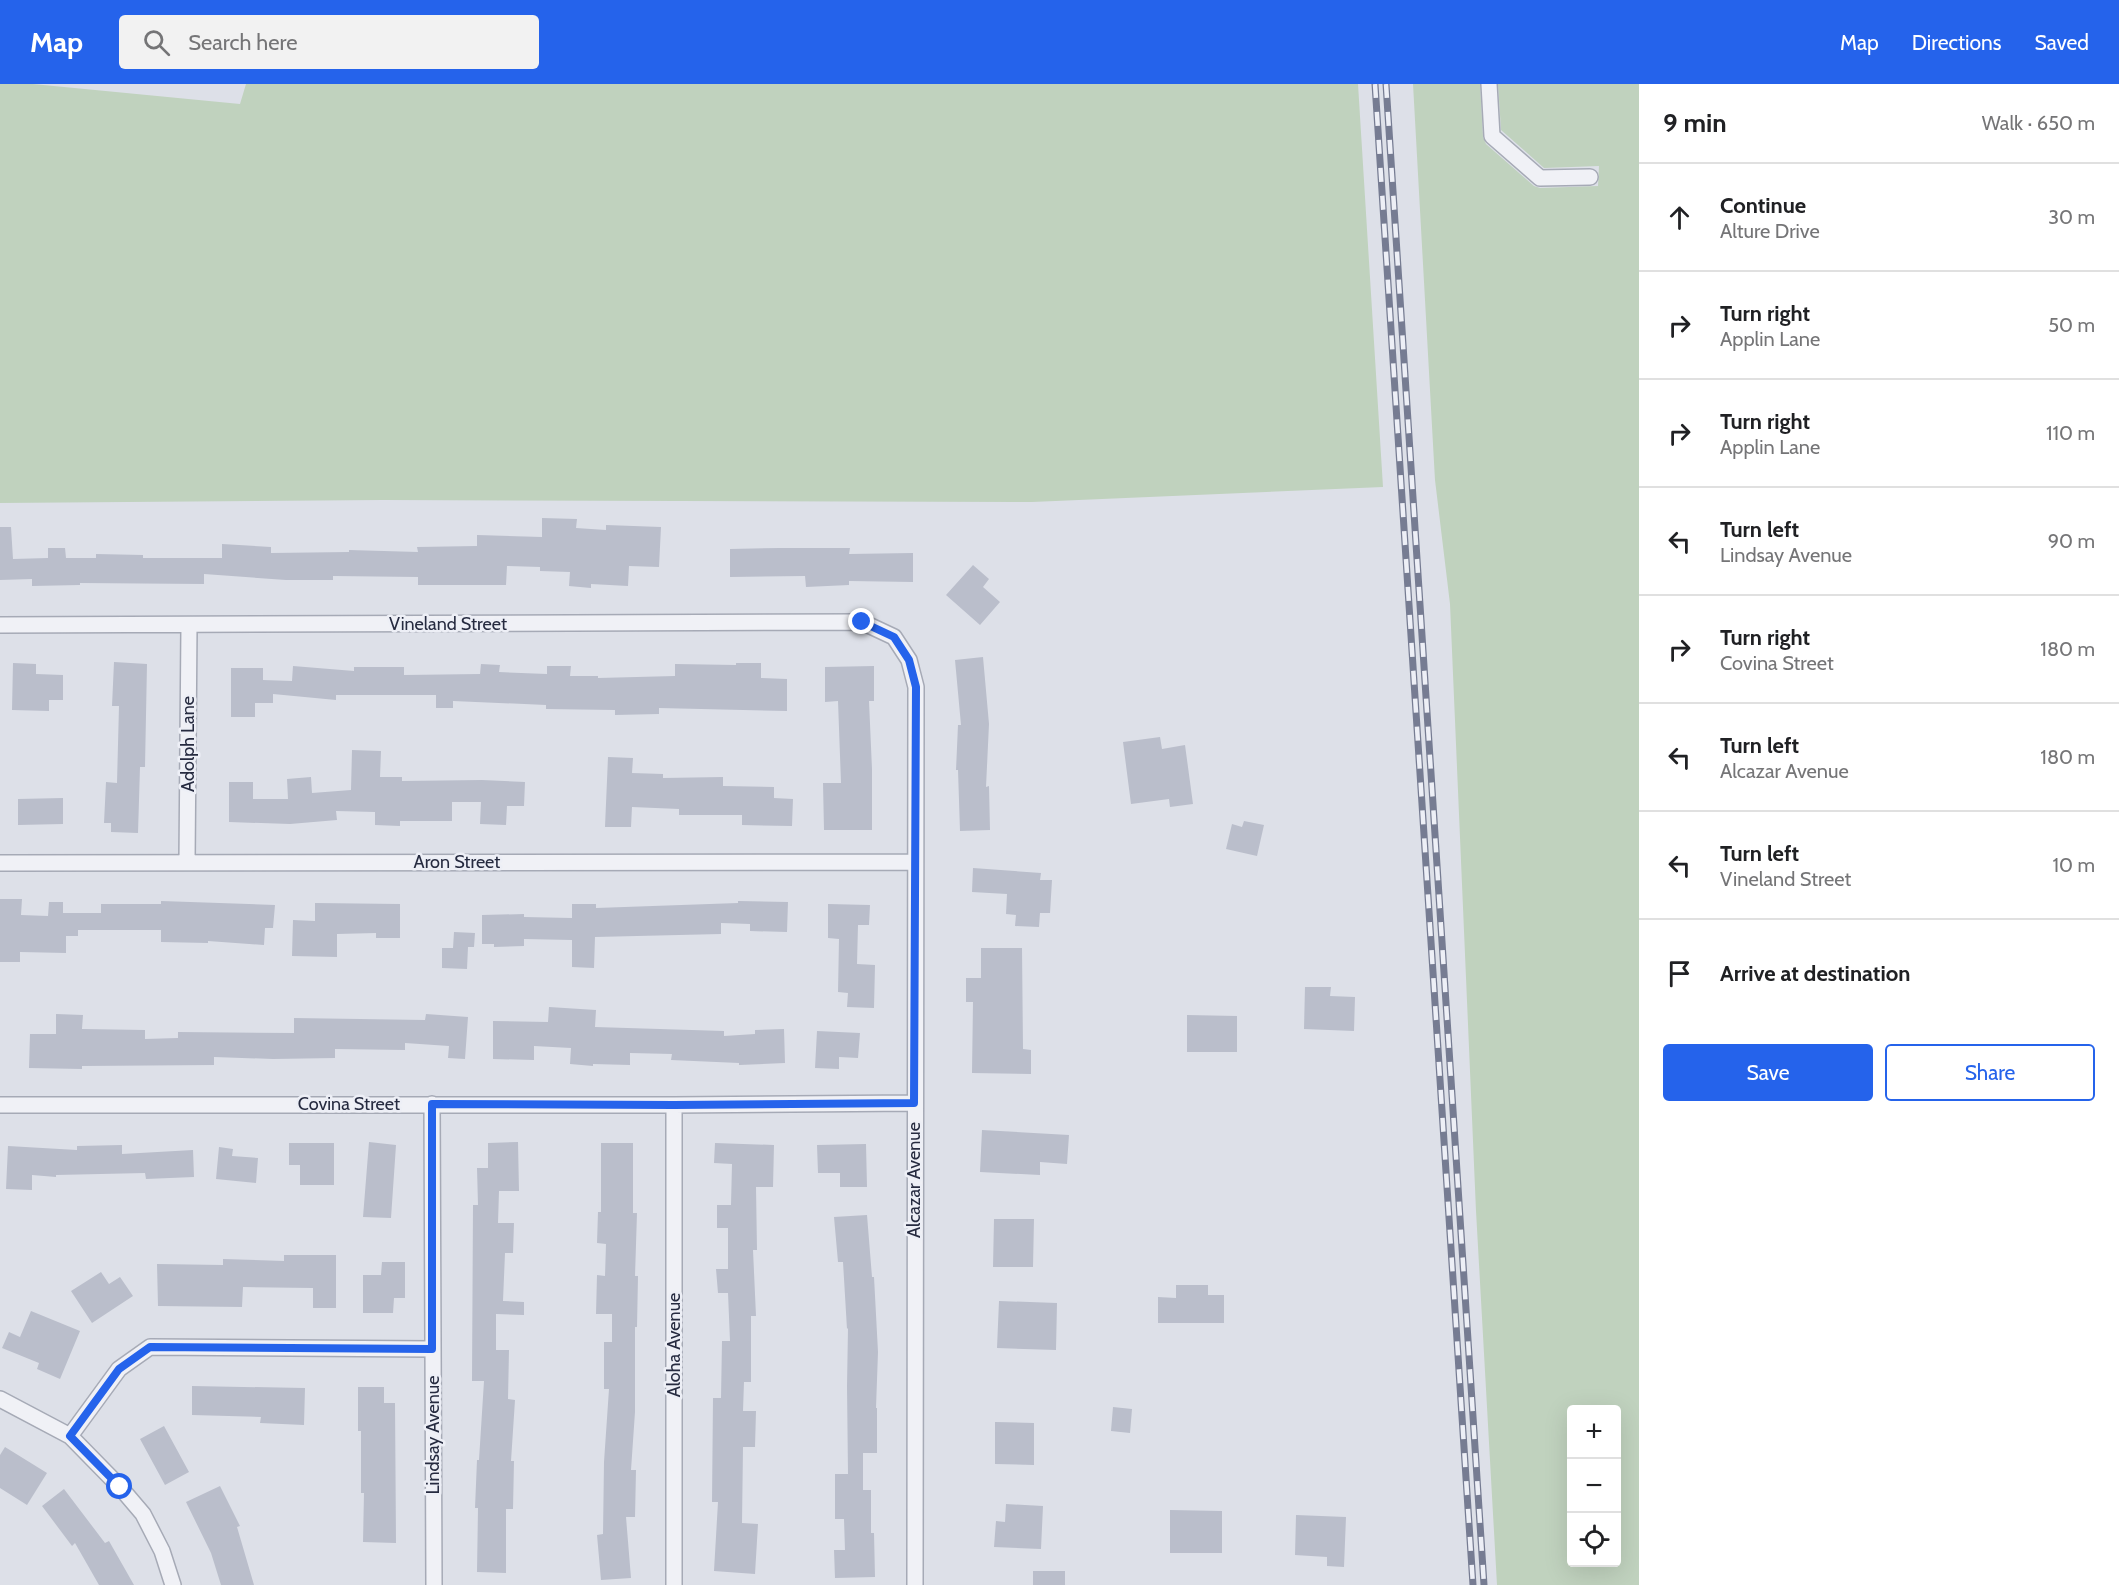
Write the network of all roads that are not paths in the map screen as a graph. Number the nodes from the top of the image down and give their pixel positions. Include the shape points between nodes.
1 (1489, 84) edge
2 (1590, 177) dead end
3 (0, 625) edge
4 (189, 626) junction
5 (894, 637) joint
6 (187, 862) junction
7 (915, 862) junction
8 (0, 863) edge
9 (914, 1103) junction
10 (432, 1104) junction
11 (0, 1105) edge
12 (674, 1105) junction
13 (432, 1349) junction
14 (0, 1399) edge
15 (70, 1436) junction
16 (173, 1585) edge
17 (434, 1585) edge
18 (674, 1585) edge
19 (915, 1585) edge

1 - 2 street via 1492,136 1540,178
3 - 4 street, Vineland Street
4 - 5 street, Vineland Street via 862,622
4 - 6 street, Adolph Lane
5 - 7 street, Alcazar Avenue via 909,660 916,687
6 - 7 street, Aron Street
6 - 8 street, Aron Street
7 - 9 street, Alcazar Avenue
9 - 12 street, Covina Street
9 - 19 street, Alcazar Avenue
10 - 11 street, Covina Street
10 - 12 street, Covina Street
10 - 13 street, Lindsay Avenue
12 - 18 street, Aloha Avenue
13 - 15 street via 150,1347 119,1369
13 - 17 street, Lindsay Avenue
14 - 15 street
15 - 16 street via 142,1514 162,1551

